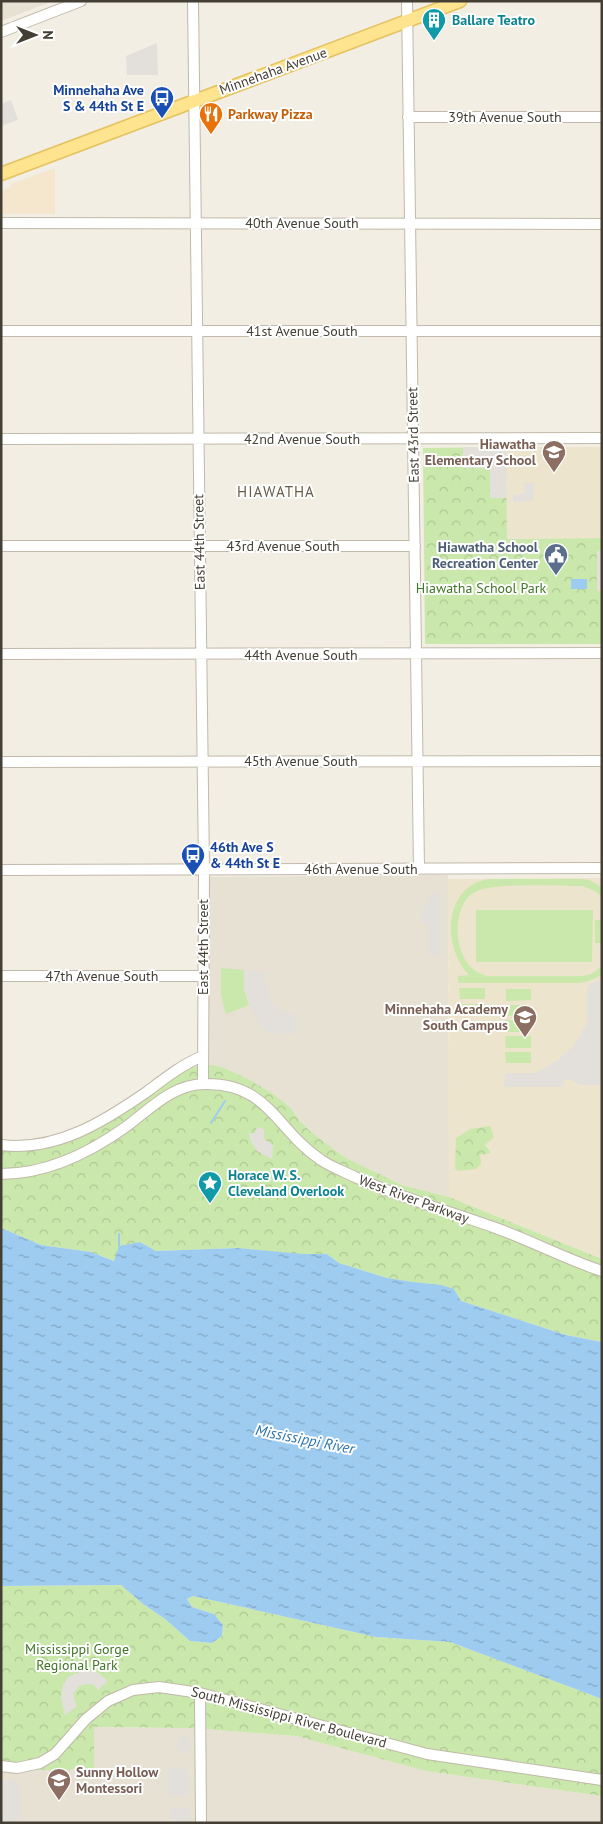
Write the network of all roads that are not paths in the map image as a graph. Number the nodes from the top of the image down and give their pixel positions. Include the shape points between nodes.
1 (82, 1) edge
2 (193, 1) edge
3 (408, 1) edge
4 (460, 1) edge
5 (408, 20) junction
6 (1, 32) edge
7 (194, 101) junction
8 (408, 116) junction
9 (602, 117) edge
10 (1, 174) edge
11 (1, 223) edge
12 (195, 224) junction
13 (410, 224) junction
14 (602, 224) edge
15 (1, 331) edge
16 (196, 331) junction
17 (412, 331) junction
18 (602, 331) edge
19 (413, 438) junction
20 (602, 438) edge
21 (1, 439) edge
22 (198, 439) junction
23 (1, 546) edge
24 (415, 546) junction
25 (199, 547) junction
26 (602, 653) edge
27 (1, 654) edge
28 (416, 654) junction
29 (200, 655) junction
30 (202, 761) junction
31 (417, 761) junction
32 (602, 761) edge
33 (1, 762) edge
34 (602, 868) edge
35 (204, 869) junction
36 (419, 869) junction
37 (1, 870) edge
38 (1, 976) edge
39 (203, 976) junction
40 (203, 1056) junction
41 (203, 1083) junction
42 (1, 1145) edge
43 (1, 1174) edge
44 (602, 1271) edge
45 (200, 1693) junction
46 (1, 1766) edge
47 (602, 1780) edge
48 (201, 1823) edge

1 - 6 street
2 - 7 street, East 44th Street
3 - 5 street, East 43rd Street
4 - 5 main road, Minnehaha Avenue
5 - 7 main road, Minnehaha Avenue
5 - 8 street, East 43rd Street
7 - 10 main road, Minnehaha Avenue
7 - 12 street, East 44th Street
8 - 9 street, 39th Avenue South
8 - 13 street, East 43rd Street
11 - 12 street, 40th Avenue South
12 - 13 street, 40th Avenue South
12 - 16 street, East 44th Street
13 - 14 street, 40th Avenue South
13 - 17 street, East 43rd Street
15 - 16 street, 41st Avenue South
16 - 17 street, 41st Avenue South
16 - 22 street, East 44th Street
17 - 18 street, 41st Avenue South
17 - 19 street, East 43rd Street
19 - 20 street, 42nd Avenue South
19 - 22 street, 42nd Avenue South
19 - 24 street, East 43rd Street
21 - 22 street, 42nd Avenue South
22 - 25 street, East 44th Street
23 - 25 street, 43rd Avenue South
24 - 25 street, 43rd Avenue South
24 - 28 street, East 43rd Street
25 - 29 street, East 44th Street
26 - 28 street, 44th Avenue South
27 - 29 street, 44th Avenue South
28 - 29 street, 44th Avenue South
28 - 31 street, East 43rd Street
29 - 30 street, East 44th Street
30 - 31 street, 45th Avenue South
30 - 33 street, 45th Avenue South
30 - 35 street, East 44th Street
31 - 32 street, 45th Avenue South
31 - 36 street, East 43rd Street
34 - 36 street, 46th Avenue South
35 - 36 street, 46th Avenue South
35 - 37 street, 46th Avenue South
35 - 39 street, East 44th Street
38 - 39 street, 47th Avenue South
39 - 40 street, East 44th Street
40 - 41 street, East 44th Street
40 - 42 street via 84,1130 35,1145
41 - 43 street, West River Parkway via 173,1092 79,1155 40,1169
41 - 44 street, West River Parkway via 230,1086 255,1097 321,1160 389,1193 492,1226
45 - 46 street, South Mississippi River Boulevard via 160,1688 125,1693 96,1710 52,1757 27,1767
45 - 47 street, South Mississippi River Boulevard via 427,1754
45 - 48 street

